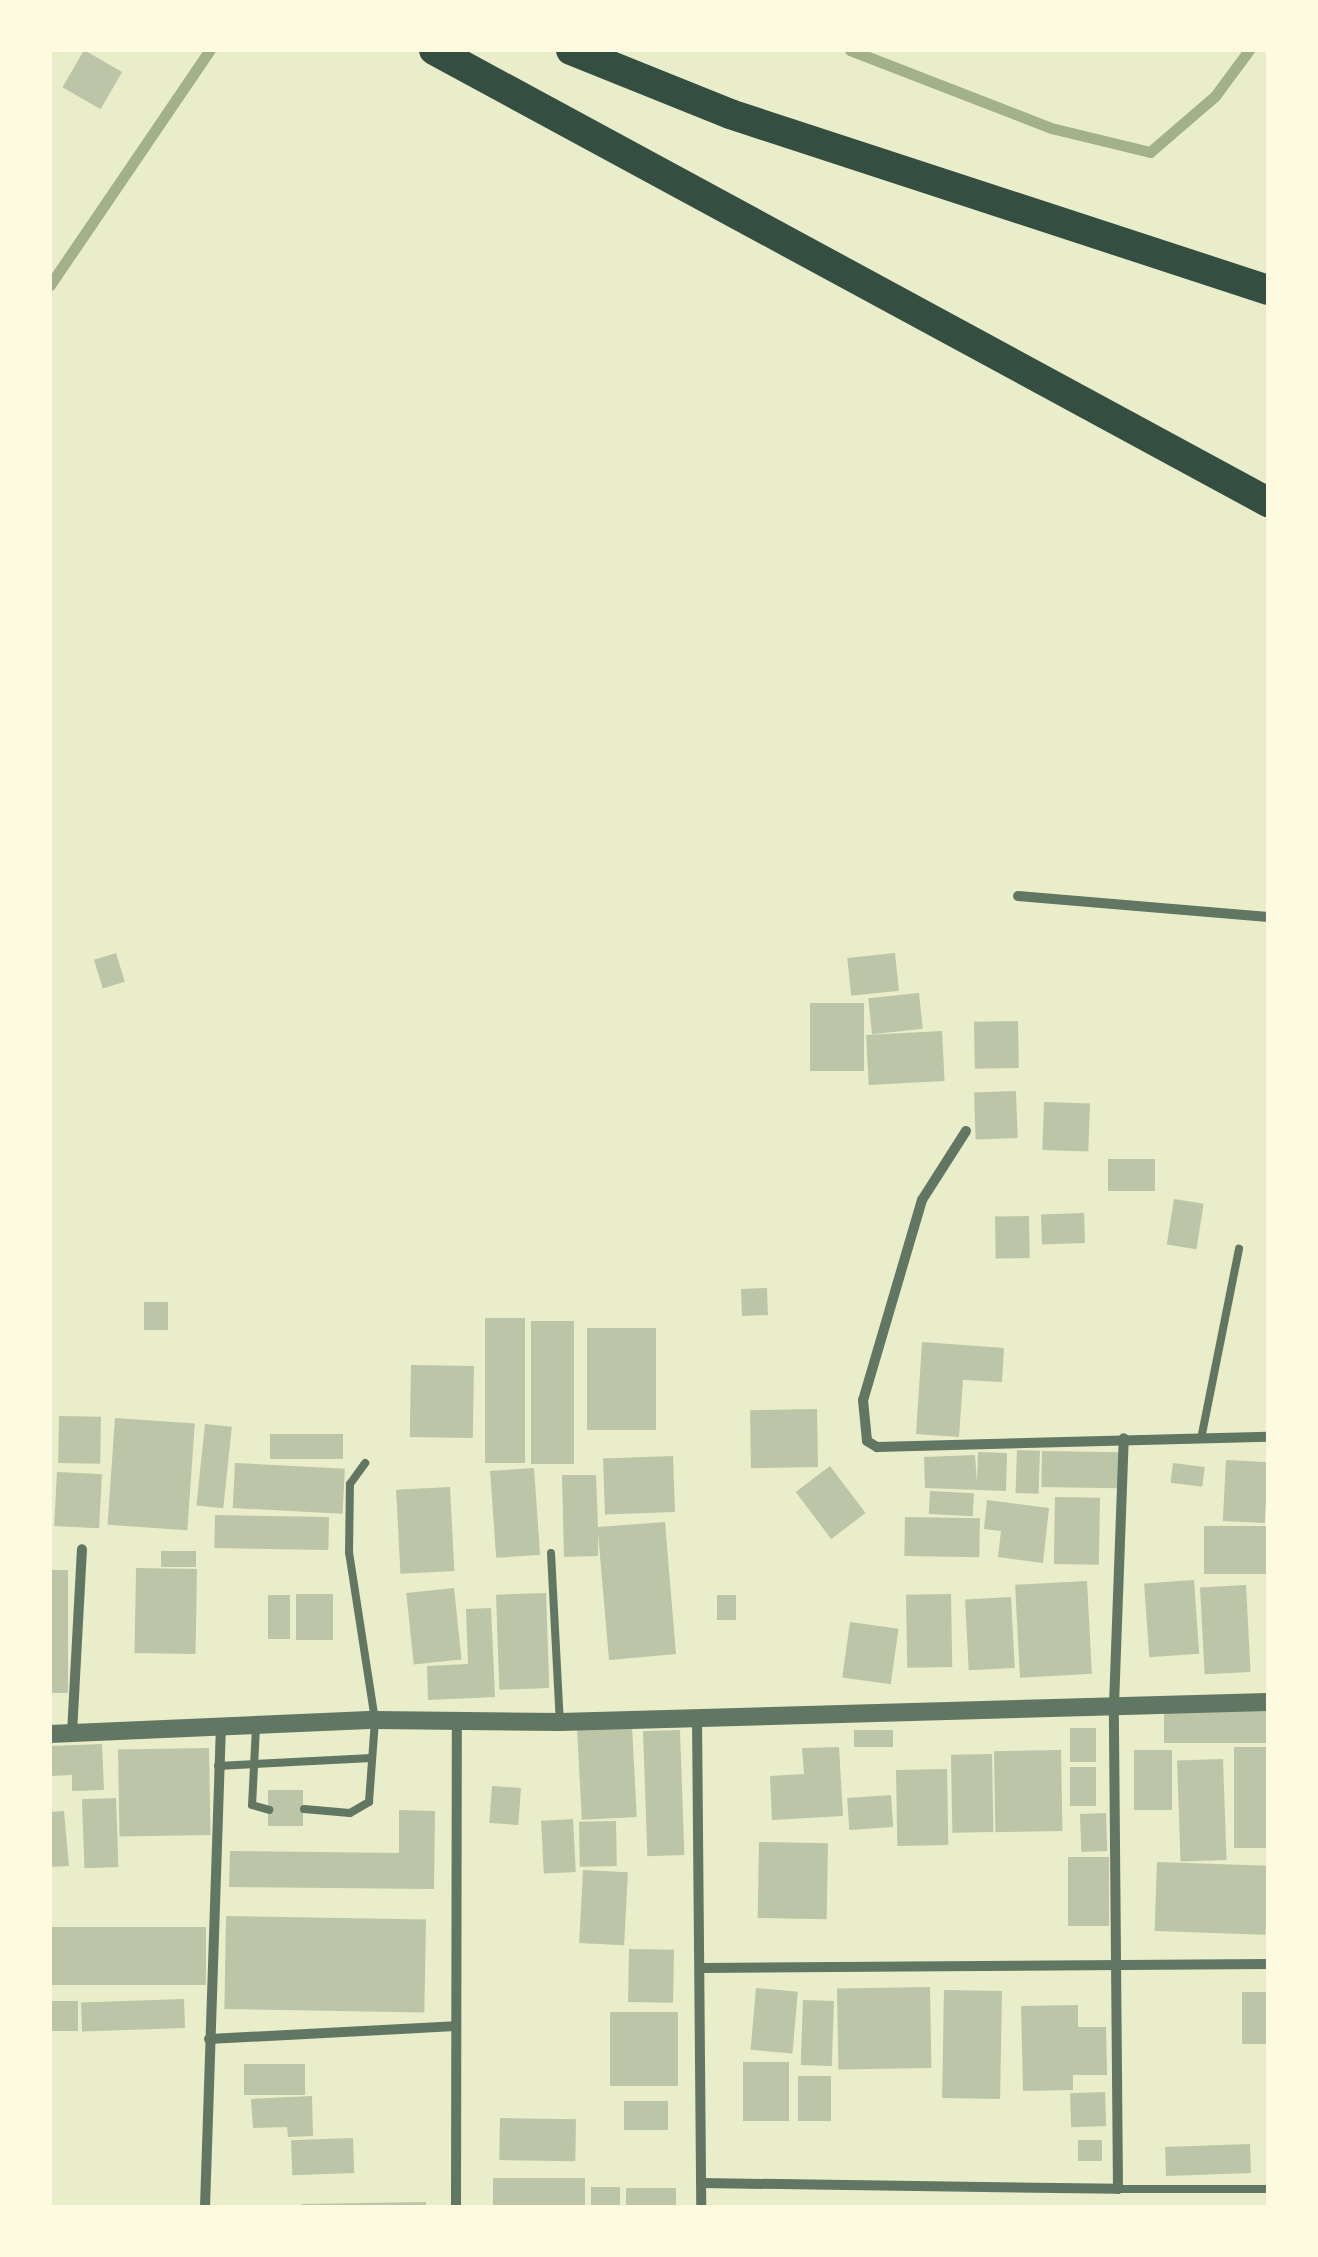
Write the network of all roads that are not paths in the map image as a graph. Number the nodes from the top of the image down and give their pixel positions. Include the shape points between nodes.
1 (434, 50) edge
2 (571, 50) edge
3 (1268, 290) edge
4 (1268, 502) edge
5 (1018, 896) dead end
6 (1268, 917) edge
7 (966, 1131) dead end
8 (1239, 1249) dead end
9 (1202, 1434) junction
10 (1268, 1437) edge
11 (1124, 1438) junction
12 (365, 1462) dead end
13 (82, 1549) dead end
14 (551, 1553) dead end
15 (1268, 1702) edge
16 (1114, 1705) junction
17 (697, 1716) junction
18 (375, 1720) junction
19 (457, 1720) junction
20 (560, 1722) junction
21 (256, 1727) junction
22 (221, 1729) junction
23 (72, 1733) junction
24 (50, 1734) edge
25 (372, 1758) junction
26 (252, 1764) junction
27 (218, 1766) junction
28 (304, 1809) dead end
29 (269, 1810) dead end
30 (1116, 1964) junction
31 (1268, 1964) edge
32 (703, 1968) junction
33 (456, 2026) junction
34 (209, 2039) junction
35 (702, 2183) junction
36 (1118, 2189) junction
37 (1268, 2189) edge
38 (205, 2207) edge
39 (456, 2207) edge
40 (701, 2207) edge

1 - 4 highway
2 - 3 highway via 730,114
5 - 6 street
7 - 11 street via 922,1200 862,1400 867,1440 877,1447
8 - 9 lane
9 - 10 street
9 - 11 street
11 - 16 street
12 - 18 lane via 350,1484 349,1552
13 - 23 street
14 - 20 lane
15 - 16 street
16 - 17 street
16 - 30 street
17 - 20 street
17 - 32 street
18 - 19 street
18 - 21 street
18 - 25 lane
19 - 20 street
19 - 33 street
21 - 22 street
21 - 26 lane
22 - 23 street
22 - 27 street
23 - 24 street
25 - 26 lane
25 - 28 lane via 369,1802 362,1810
26 - 27 lane
26 - 29 lane via 252,1805
27 - 34 street
30 - 31 street
30 - 32 street
30 - 36 street
32 - 35 street
33 - 34 street
33 - 39 street
34 - 38 street
35 - 36 street
35 - 40 street
36 - 37 lane

